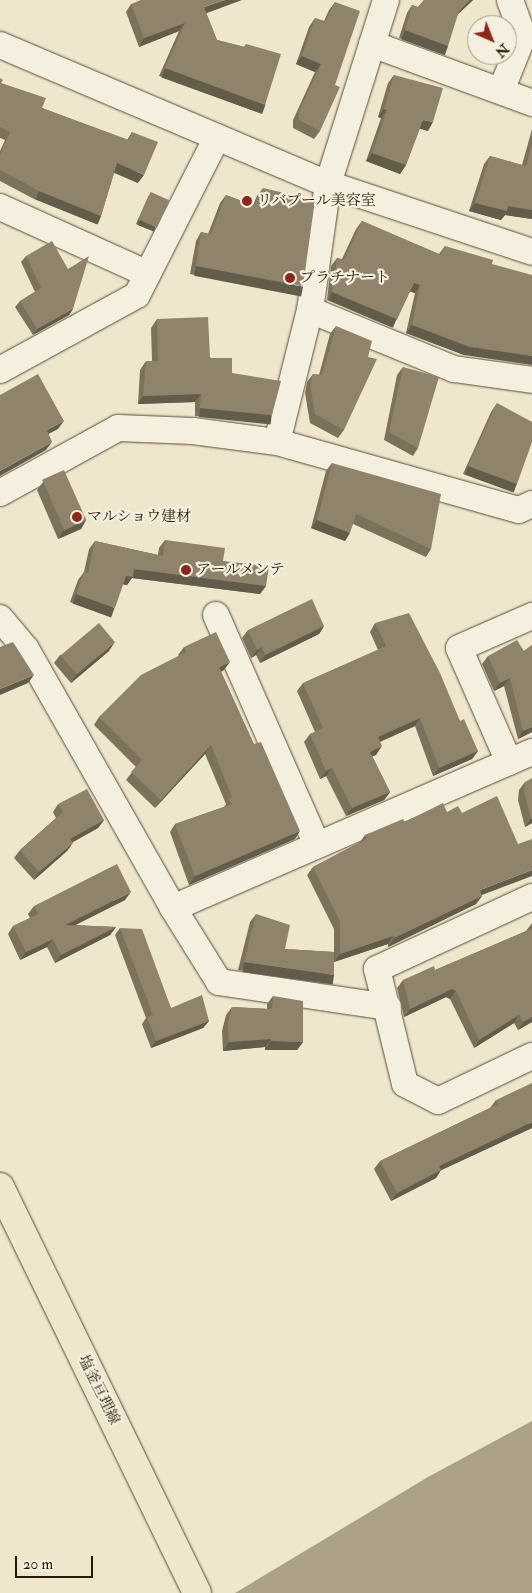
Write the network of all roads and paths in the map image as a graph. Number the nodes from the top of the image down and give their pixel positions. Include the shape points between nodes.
1 (386, 0) edge
2 (510, 0) edge
3 (0, 44) edge
4 (372, 44) junction
5 (501, 91) junction
6 (532, 103) edge
7 (217, 137) junction
8 (328, 184) junction
9 (0, 207) edge
10 (532, 252) edge
11 (148, 274) junction
12 (310, 310) junction
13 (0, 370) edge
14 (532, 380) edge
15 (277, 442) junction
16 (0, 493) edge
17 (532, 504) edge
18 (216, 615) dead end
19 (532, 616) edge
20 (0, 618) edge
21 (532, 752) edge
22 (508, 762) junction
23 (317, 845) junction
24 (532, 897) edge
25 (173, 908) junction
26 (388, 1007) junction
27 (532, 1056) edge
28 (0, 1187) edge
29 (197, 1593) edge

1 - 4 street
2 - 5 street via 523,36
3 - 7 street
4 - 5 street
4 - 8 street
5 - 6 street
7 - 8 street
7 - 11 street
8 - 10 street
8 - 12 street
9 - 11 street
11 - 13 street via 137,295
12 - 14 street via 454,369
12 - 15 street
15 - 16 street via 192,431 118,428
15 - 17 street via 519,510
18 - 23 street
19 - 22 street via 460,648
20 - 25 street via 26,649
21 - 22 street
22 - 23 street
23 - 25 street
24 - 26 street via 377,969
25 - 26 street via 219,982
26 - 27 street via 405,1084 438,1101
28 - 29 main road, 塩釜亘理線

